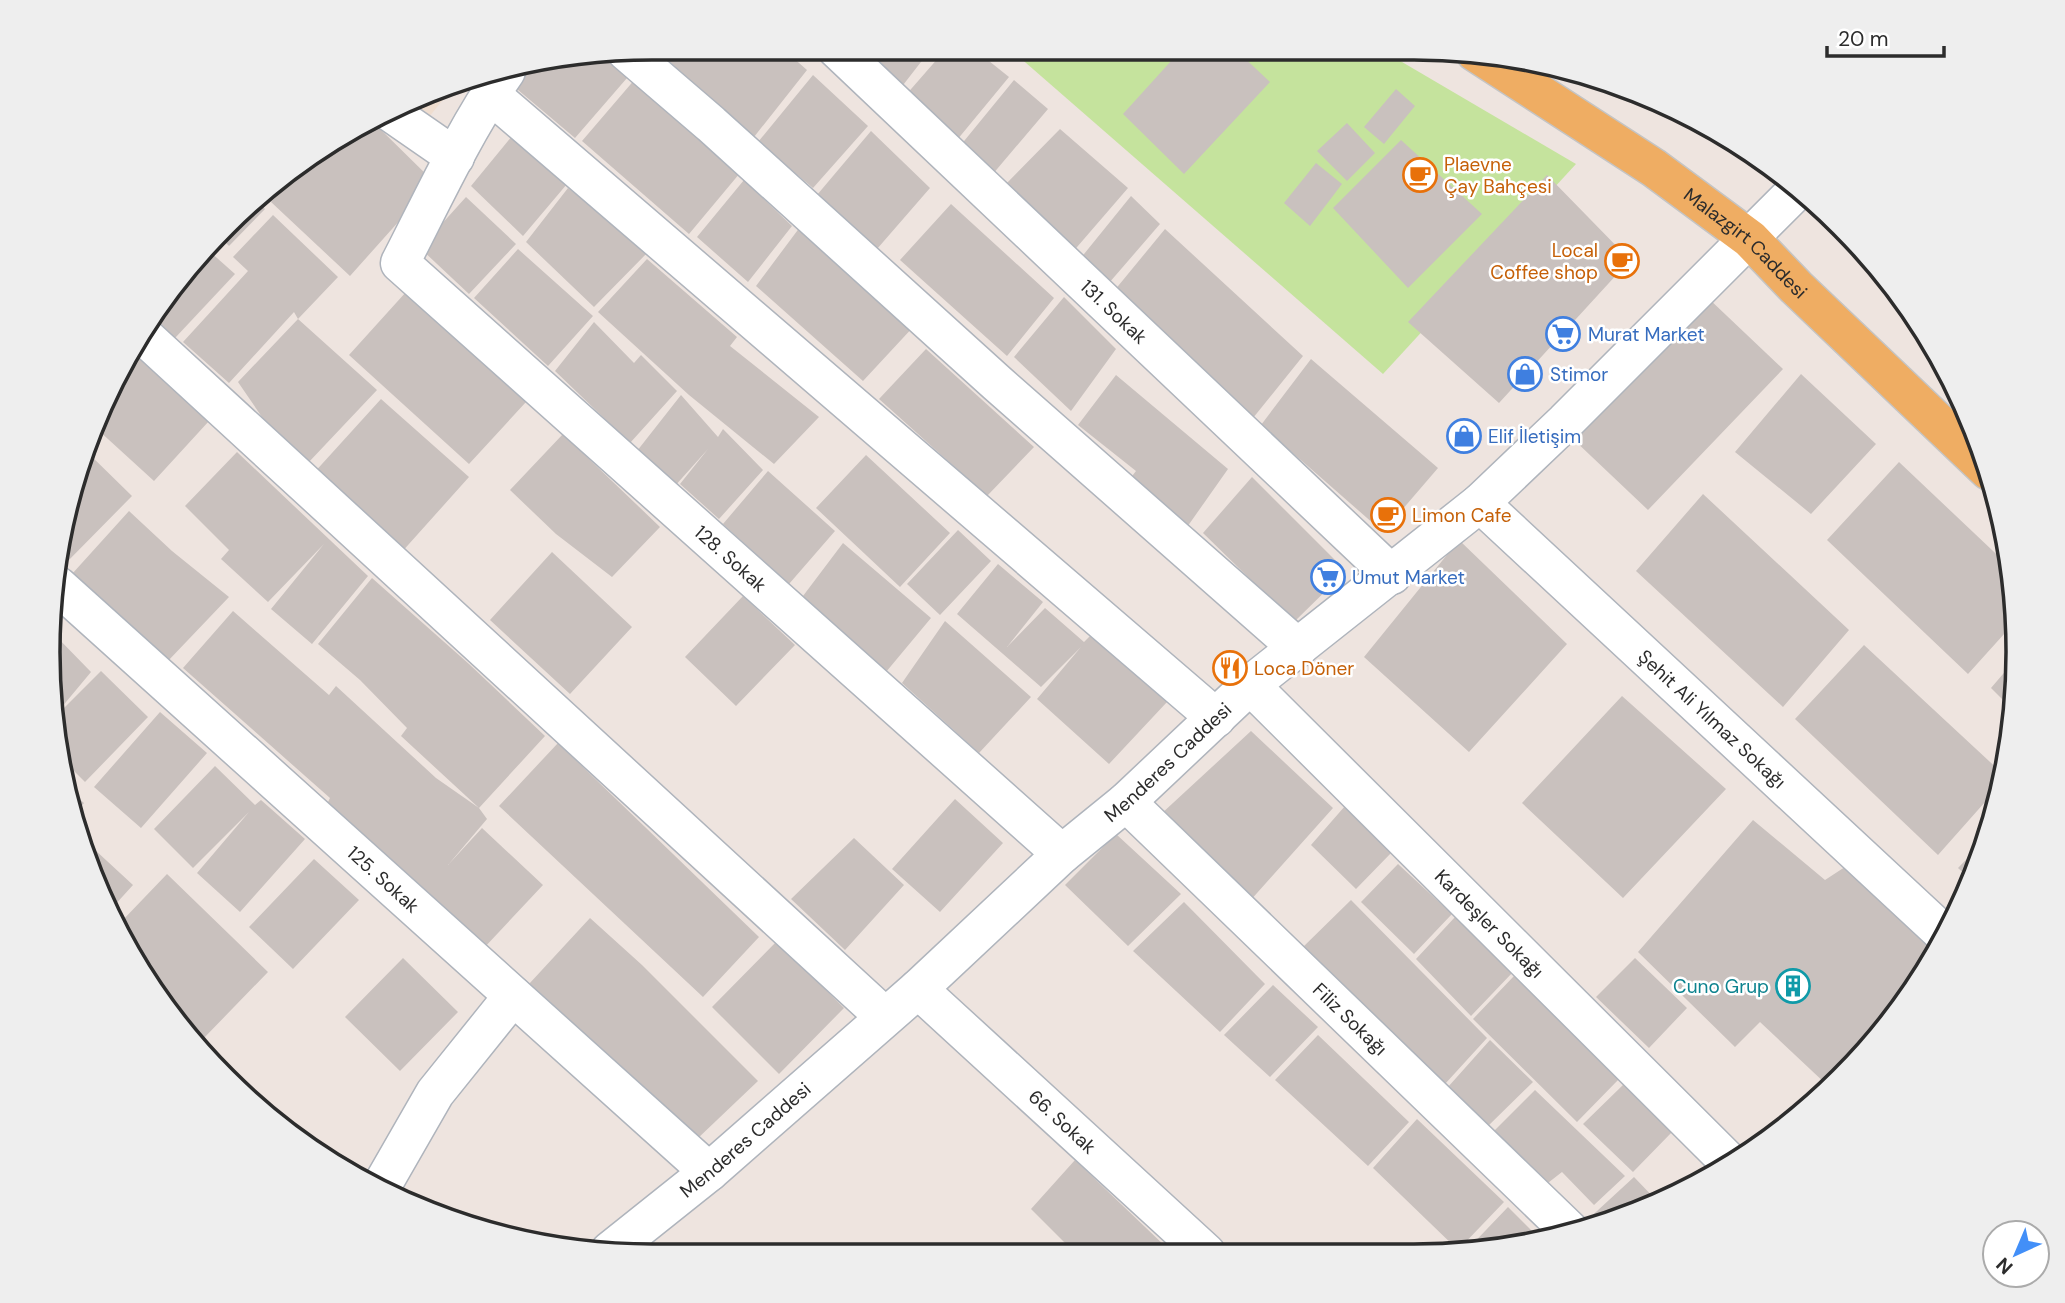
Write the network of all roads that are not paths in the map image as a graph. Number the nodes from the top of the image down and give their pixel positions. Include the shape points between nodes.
1 (848, 59) edge
2 (636, 60) edge
3 (1496, 66) edge
4 (498, 83) edge
5 (398, 117) edge
6 (455, 157) junction
7 (1791, 196) edge
8 (1750, 239) junction
9 (148, 340) edge
10 (1971, 454) edge
11 (1480, 503) junction
12 (1392, 575) junction
13 (63, 591) edge
14 (1298, 648) junction
15 (1250, 685) junction
16 (1216, 718) junction
17 (1126, 802) junction
18 (1062, 855) junction
19 (1937, 927) edge
20 (918, 989) junction
21 (513, 996) junction
22 (885, 1017) junction
23 (1723, 1156) edge
24 (709, 1172) junction
25 (385, 1180) edge
26 (1563, 1224) edge
27 (621, 1242) edge
28 (1196, 1244) edge

1 - 12 street, 131. Sokak
2 - 14 street
3 - 8 main road, Malazgirt Caddesi via 1654,168
4 - 6 street
4 - 16 street
5 - 6 street
6 - 18 street, 128. Sokak via 400,263
7 - 8 street, Menderes Caddesi
8 - 10 main road, Malazgirt Caddesi
8 - 11 street, Menderes Caddesi
9 - 22 street
11 - 12 street, Menderes Caddesi
11 - 19 street, Şehit Ali Yılmaz Sokağı
12 - 14 street, Menderes Caddesi
13 - 21 street, 125. Sokak
14 - 15 street, Menderes Caddesi
15 - 16 street, Menderes Caddesi
15 - 23 street, Kardeşler Sokağı
16 - 17 street, Menderes Caddesi
17 - 18 street, Menderes Caddesi
17 - 26 street, Filiz Sokağı
18 - 20 street, Menderes Caddesi
20 - 22 street, Menderes Caddesi
20 - 28 street, 66. Sokak
21 - 24 street, 125. Sokak
21 - 25 street via 435,1093
22 - 24 street, Menderes Caddesi
24 - 27 street, Menderes Caddesi

